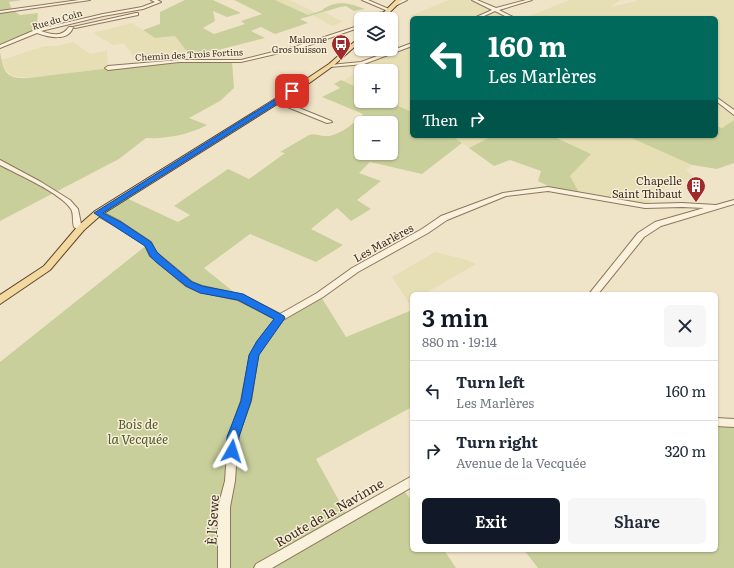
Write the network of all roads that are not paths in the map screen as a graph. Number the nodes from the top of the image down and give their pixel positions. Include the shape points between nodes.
1 (88, 0) edge
2 (153, 0) edge
3 (364, 0) edge
4 (405, 0) edge
5 (474, 0) edge
6 (530, 0) edge
7 (397, 2) edge
8 (143, 8) junction
9 (495, 10) junction
10 (388, 11) joint
11 (0, 12) edge
12 (481, 16) edge
13 (508, 16) edge
14 (62, 26) junction
15 (71, 28) junction
16 (354, 28) edge
17 (37, 31) junction
18 (354, 45) edge
19 (410, 45) edge
20 (0, 47) edge
21 (330, 66) junction
22 (108, 68) dead end
23 (718, 100) edge
24 (277, 101) junction
25 (734, 113) edge
26 (329, 122) dead end
27 (0, 162) edge
28 (734, 202) edge
29 (716, 207) junction
30 (98, 213) junction
31 (81, 228) junction
32 (595, 292) edge
33 (0, 300) edge
34 (280, 318) junction
35 (718, 422) edge
36 (734, 423) edge
37 (410, 482) edge
38 (224, 568) edge
39 (260, 568) edge

1 - 11 street
2 - 8 street, Rue du Coin via 159,2
3 - 10 street
4 - 7 street
5 - 9 street
6 - 9 street
7 - 10 main road
8 - 14 street, Rue du Coin
8 - 15 street via 147,11
9 - 12 street
9 - 13 street
14 - 15 street
14 - 17 street, Rue du Coin
15 - 17 street via 70,31 55,37
16 - 22 street, Chemin des Trois Fortins via 286,51 241,60
17 - 20 street, Rue du Coin
18 - 21 main road
19 - 21 street via 362,63
21 - 24 main road
23 - 25 street
24 - 26 street
24 - 30 main road
27 - 31 street via 69,203 76,213 77,225
28 - 29 street
29 - 32 street via 658,224 645,232
29 - 34 street, Les Marlères via 645,206 548,189 505,194 444,218 355,270 320,296
30 - 31 main road
30 - 34 street via 148,244 159,260 189,284 200,289 240,297
31 - 33 main road via 47,268
34 - 38 street, È l'Sewe via 254,355 246,401 233,437 230,481 224,507
35 - 36 street
37 - 39 street, Route de la Navinne

